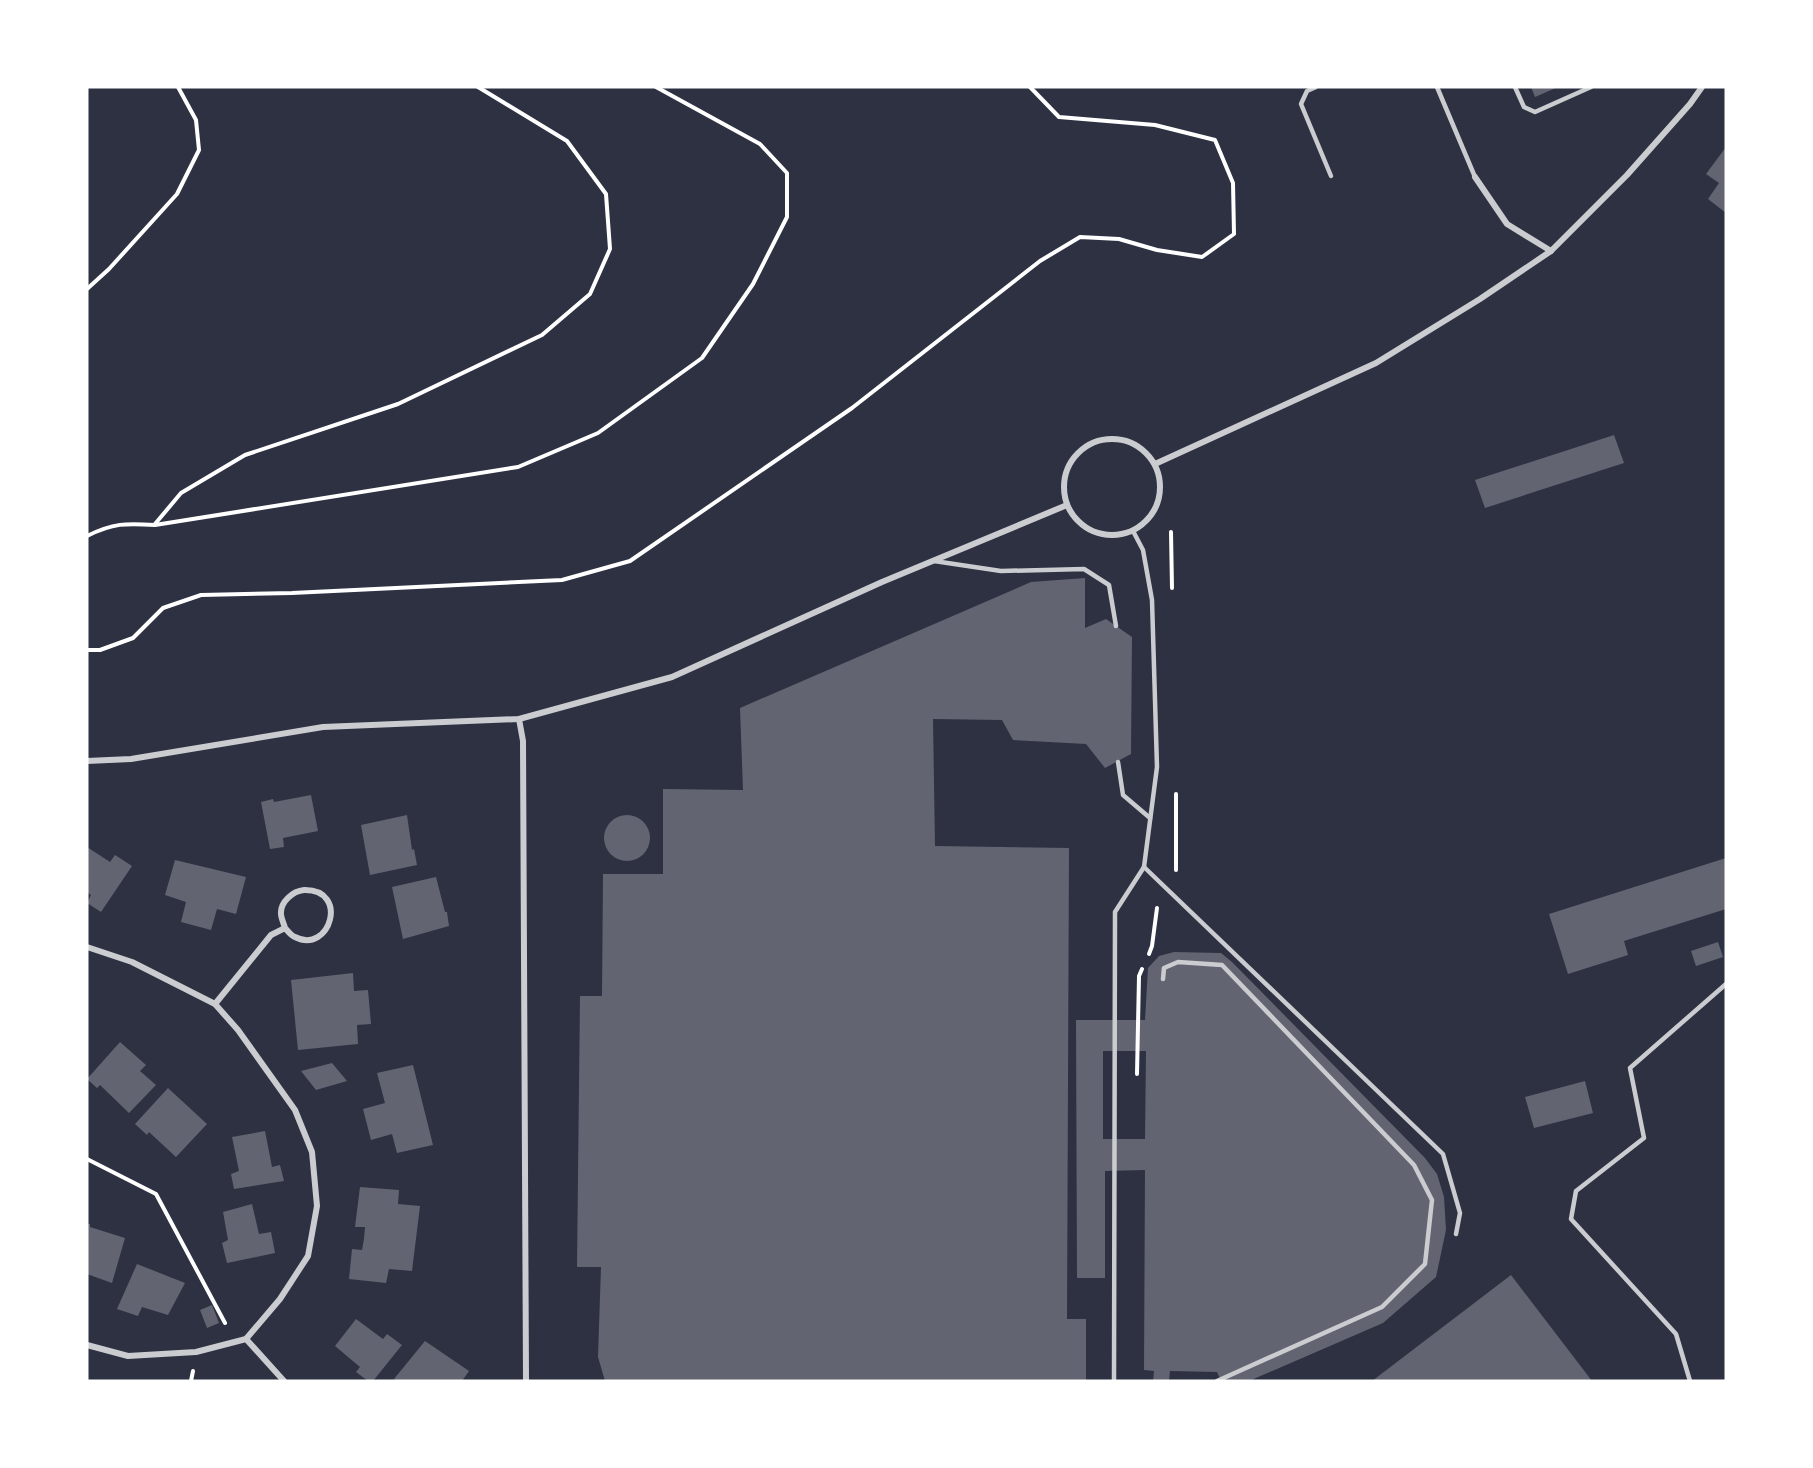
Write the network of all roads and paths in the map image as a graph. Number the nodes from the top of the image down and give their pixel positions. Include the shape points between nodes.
1 (178, 87) edge
2 (478, 87) edge
3 (656, 87) edge
4 (1030, 87) edge
5 (1316, 87) edge
6 (1437, 87) edge
7 (1515, 87) edge
8 (1591, 87) edge
9 (1702, 87) edge
10 (1331, 176) dead end
11 (1476, 177) joint
12 (1551, 251) junction
13 (87, 289) edge
14 (1155, 464) junction
15 (1067, 505) junction
16 (155, 525) junction
17 (1133, 531) junction
18 (87, 536) edge
19 (932, 561) junction
20 (1116, 626) dead end
21 (87, 650) edge
22 (519, 719) junction
23 (87, 761) edge
24 (1118, 762) dead end
25 (1150, 818) junction
26 (1143, 867) junction
27 (285, 928) junction
28 (87, 948) edge
29 (1163, 979) dead end
30 (1726, 984) edge
31 (215, 1004) junction
32 (87, 1159) edge
33 (1456, 1234) dead end
34 (246, 1339) junction
35 (236, 1342) junction
36 (87, 1345) edge
37 (284, 1381) edge
38 (526, 1381) edge
39 (1114, 1381) edge
40 (1218, 1381) edge
41 (1690, 1381) edge

1 - 13 path via 196,120 199,150 177,194
2 - 16 path via 567,141 606,194 610,249 590,294 542,335 398,404 245,455 181,493
3 - 16 path via 760,144 788,173 787,217 753,284 702,358 598,433 518,467
4 - 21 path via 1059,117 1155,124 1215,140 1233,183 1234,234 1202,257 1157,250 1119,238 1080,237 1040,261 852,408 630,561 562,580 201,595 163,608 133,638 100,650
5 - 10 lane via 1307,91 1301,104
6 - 11 lane
7 - 8 lane via 1524,106 1535,112
9 - 12 street via 1627,176
11 - 12 street via 1507,224
12 - 14 street via 1376,363
14 - 15 street via 1131,442 1099,440 1084,447 1065,473
14 - 17 street via 1160,494 1146,522
15 - 17 street via 1083,526 1095,532 1121,535
15 - 19 street
16 - 18 path via 106,526
17 - 25 lane via 1143,550 1152,600 1157,767
19 - 20 lane via 1001,571 1084,569 1109,585
19 - 22 street via 672,677
22 - 23 street via 323,727 131,759
22 - 38 street via 523,741
24 - 25 lane via 1123,795
25 - 26 lane
26 - 33 lane via 1443,1154 1460,1213
26 - 39 lane via 1115,912
27 - 27 street via 283,903 297,890 314,890 327,899 332,915 326,930 311,940 295,938
27 - 31 street via 271,935
28 - 31 street via 132,962
29 - 40 lane via 1164,968 1178,962 1222,965 1414,1165 1432,1200 1425,1264 1382,1307
30 - 41 lane via 1630,1068 1644,1138 1576,1191 1571,1219 1676,1334
31 - 34 street via 295,1110 312,1152 317,1206 308,1256 280,1299
32 - 35 path via 156,1194
34 - 35 street
34 - 37 street
35 - 36 street via 196,1352 128,1356

